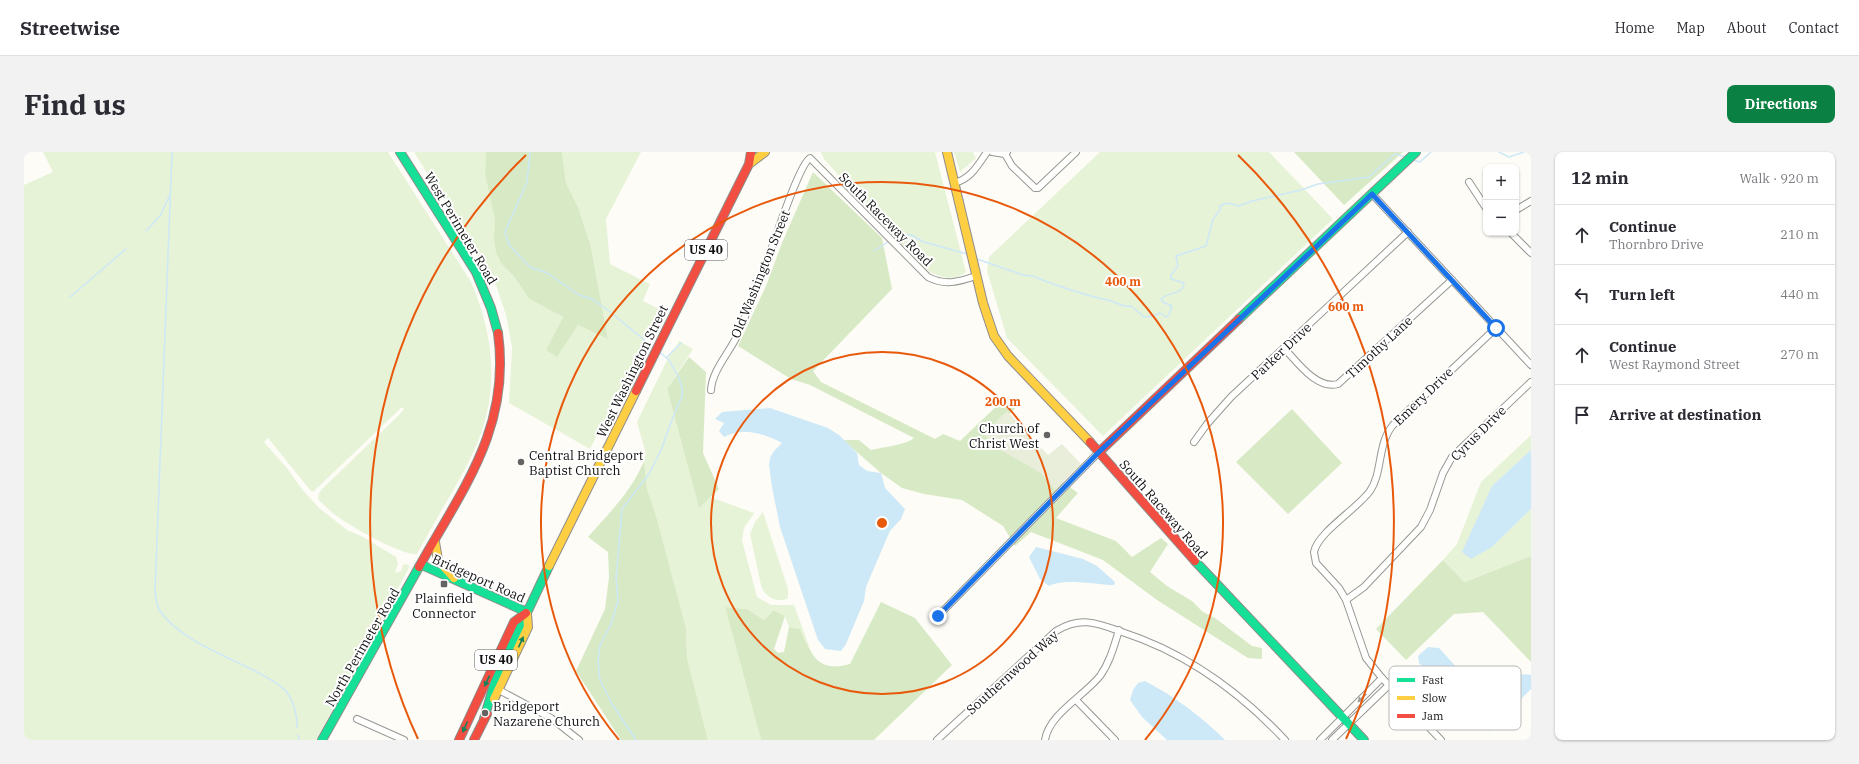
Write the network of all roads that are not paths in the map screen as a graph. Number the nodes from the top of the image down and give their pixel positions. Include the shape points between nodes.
1 (400, 152) edge
2 (751, 152) edge
3 (765, 152) edge
4 (947, 152) edge
5 (988, 152) edge
6 (992, 152) edge
7 (1076, 152) edge
8 (1416, 152) edge
9 (1006, 153) edge
10 (810, 158) joint
11 (749, 164) junction
12 (1468, 182) dead end
13 (954, 183) junction
14 (1372, 194) junction
15 (1531, 201) edge
16 (1483, 204) edge
17 (1519, 208) edge
18 (1408, 232) junction
19 (1514, 236) edge
20 (1531, 254) edge
21 (976, 276) junction
22 (1452, 280) junction
23 (1496, 328) junction
24 (1284, 348) junction
25 (1531, 365) edge
26 (1531, 382) edge
27 (711, 390) dead end
28 (1194, 442) dead end
29 (1099, 452) junction
30 (435, 541) junction
31 (422, 565) junction
32 (457, 581) junction
33 (1346, 600) junction
34 (527, 612) junction
35 (938, 616) dead end
36 (1119, 630) junction
37 (1382, 678) junction
38 (1389, 685) joint
39 (498, 690) junction
40 (1076, 700) junction
41 (1342, 717) junction
42 (357, 719) dead end
43 (484, 719) junction
44 (1348, 724) junction
45 (1432, 730) edge
46 (322, 740) edge
47 (404, 740) edge
48 (459, 740) edge
49 (474, 740) edge
50 (579, 740) edge
51 (937, 740) edge
52 (1045, 740) edge
53 (1114, 740) edge
54 (1285, 740) edge
55 (1320, 740) edge
56 (1332, 740) edge
57 (1364, 740) edge
58 (1441, 740) edge

1 - 30 main road, West Perimeter Road via 483,286 494,317 501,356 500,389 494,425 481,457
2 - 11 main road, West Washington Street / US 40
3 - 11 main road, West Washington Street / US 40
4 - 13 main road, South Raceway Road
5 - 13 street via 972,173
6 - 9 street
7 - 9 street via 1038,188 1012,166
8 - 14 main road
10 - 21 street, South Raceway Road via 923,274 944,283 955,283
10 - 27 street, Old Washington Street via 805,162 797,180 755,293 732,346 711,382
11 - 34 main road, West Washington Street / US 40
12 - 16 street
13 - 21 main road, South Raceway Road
14 - 18 street
14 - 29 main road
15 - 17 street
18 - 22 street
18 - 24 street, Parker Drive
19 - 20 street
21 - 29 main road, South Raceway Road via 988,322 1002,348
22 - 23 street
22 - 24 street, Timothy Lane via 1338,384 1328,386 1318,382
23 - 25 street
23 - 33 street, Emery Drive via 1393,425 1383,445 1372,487 1361,501 1319,540 1314,552 1316,563 1339,588
24 - 28 street, Parker Drive via 1231,397
26 - 33 street, Cyrus Drive via 1452,457 1421,527 1364,587
29 - 35 street
29 - 41 main road, South Raceway Road via 1199,566
30 - 31 main road, West Perimeter Road
30 - 32 main road via 438,560
31 - 32 main road, Bridgeport Road
31 - 46 main road, North Perimeter Road
32 - 34 main road, Bridgeport Road
33 - 37 street via 1363,653
39 -> 34 main road, West Washington Street / US 40 via 528,628
34 - 43 main road via 496,678
34 -> 48 main road, West Washington Street / US 40 via 514,622
36 - 40 street via 1104,670
36 - 51 street, Southernwood Way via 1095,623 1078,622 1056,631
36 - 54 street, Southernwood Way via 1164,648 1210,673 1249,704
37 - 38 street
37 -> 41 street
38 - 44 street
39 - 43 main road, West Washington Street / US 40
39 - 50 street via 551,718
40 - 52 street via 1052,722
40 - 53 street
41 - 44 main road, South Raceway Road
41 - 55 street
42 - 47 street
43 - 49 main road, West Washington Street / US 40
44 - 56 street
44 - 57 main road, South Raceway Road
45 - 58 street

